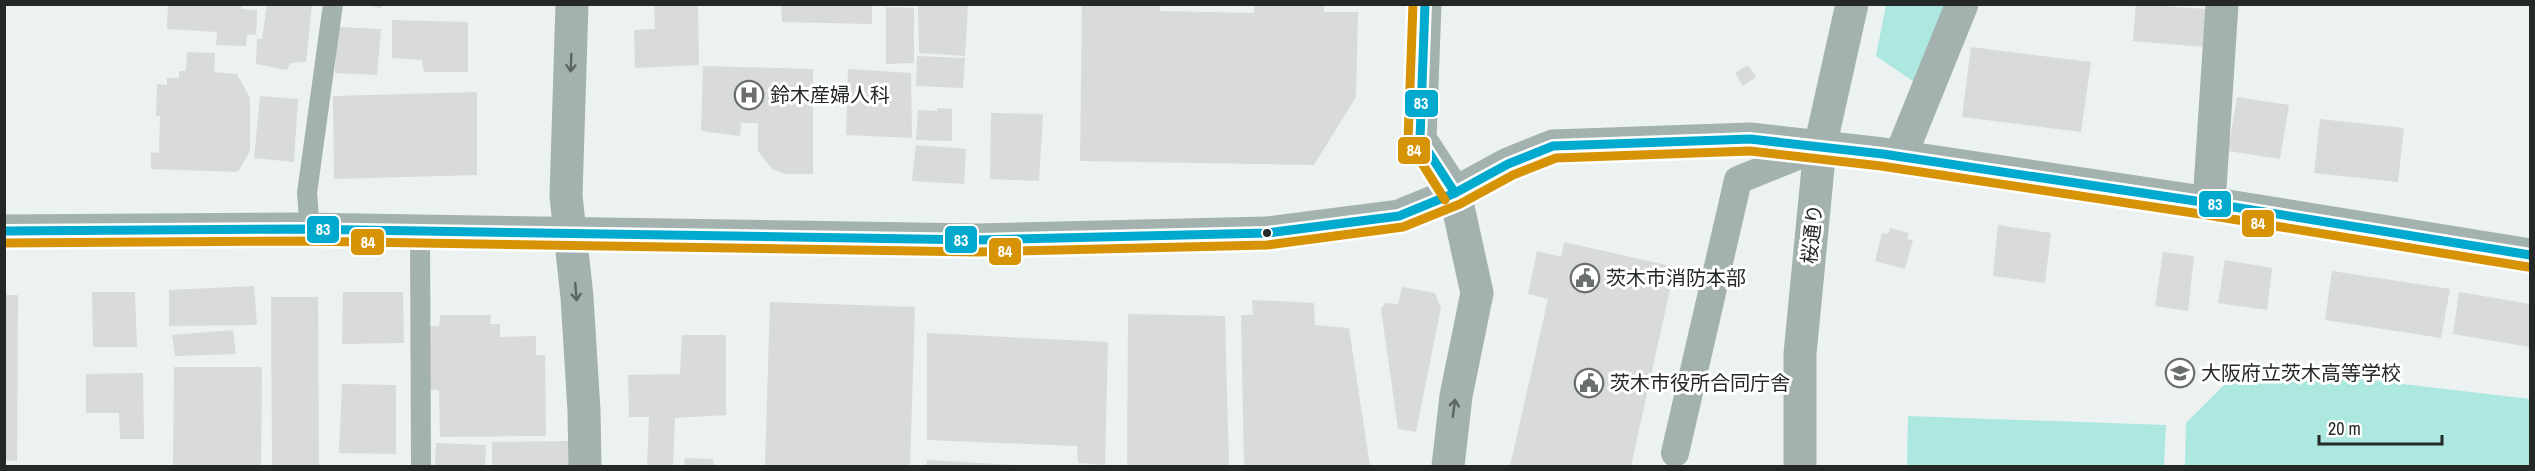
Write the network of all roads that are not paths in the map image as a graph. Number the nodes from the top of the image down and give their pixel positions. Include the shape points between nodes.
1 (333, 4) edge
2 (572, 4) edge
3 (1425, 4) edge
4 (1852, 4) edge
5 (1962, 4) edge
6 (2222, 4) edge
7 (1820, 147) junction
8 (1900, 157) junction
9 (1455, 193) junction
10 (2209, 203) junction
11 (310, 229) junction
12 (4, 231) edge
13 (420, 231) junction
14 (571, 234) junction
15 (2530, 255) edge
16 (1675, 453) dead end
17 (421, 466) edge
18 (585, 466) edge
19 (1448, 466) edge
20 (1800, 466) edge

1 - 11 lane via 308,193
2 -> 14 street via 566,196
3 - 9 street via 1420,139
4 - 7 street, 桜通り
5 - 8 street
6 - 10 street
7 - 8 street
7 - 9 street via 1750,139 1552,146
7 - 16 street via 1738,180
7 - 20 street, 桜通り via 1800,354
8 - 10 street
9 - 14 street via 1399,216 1267,233 977,240
19 -> 9 street via 1456,396 1477,293
10 - 15 street
11 - 12 street
11 - 13 street
13 - 14 street
13 - 17 lane
14 -> 18 street

